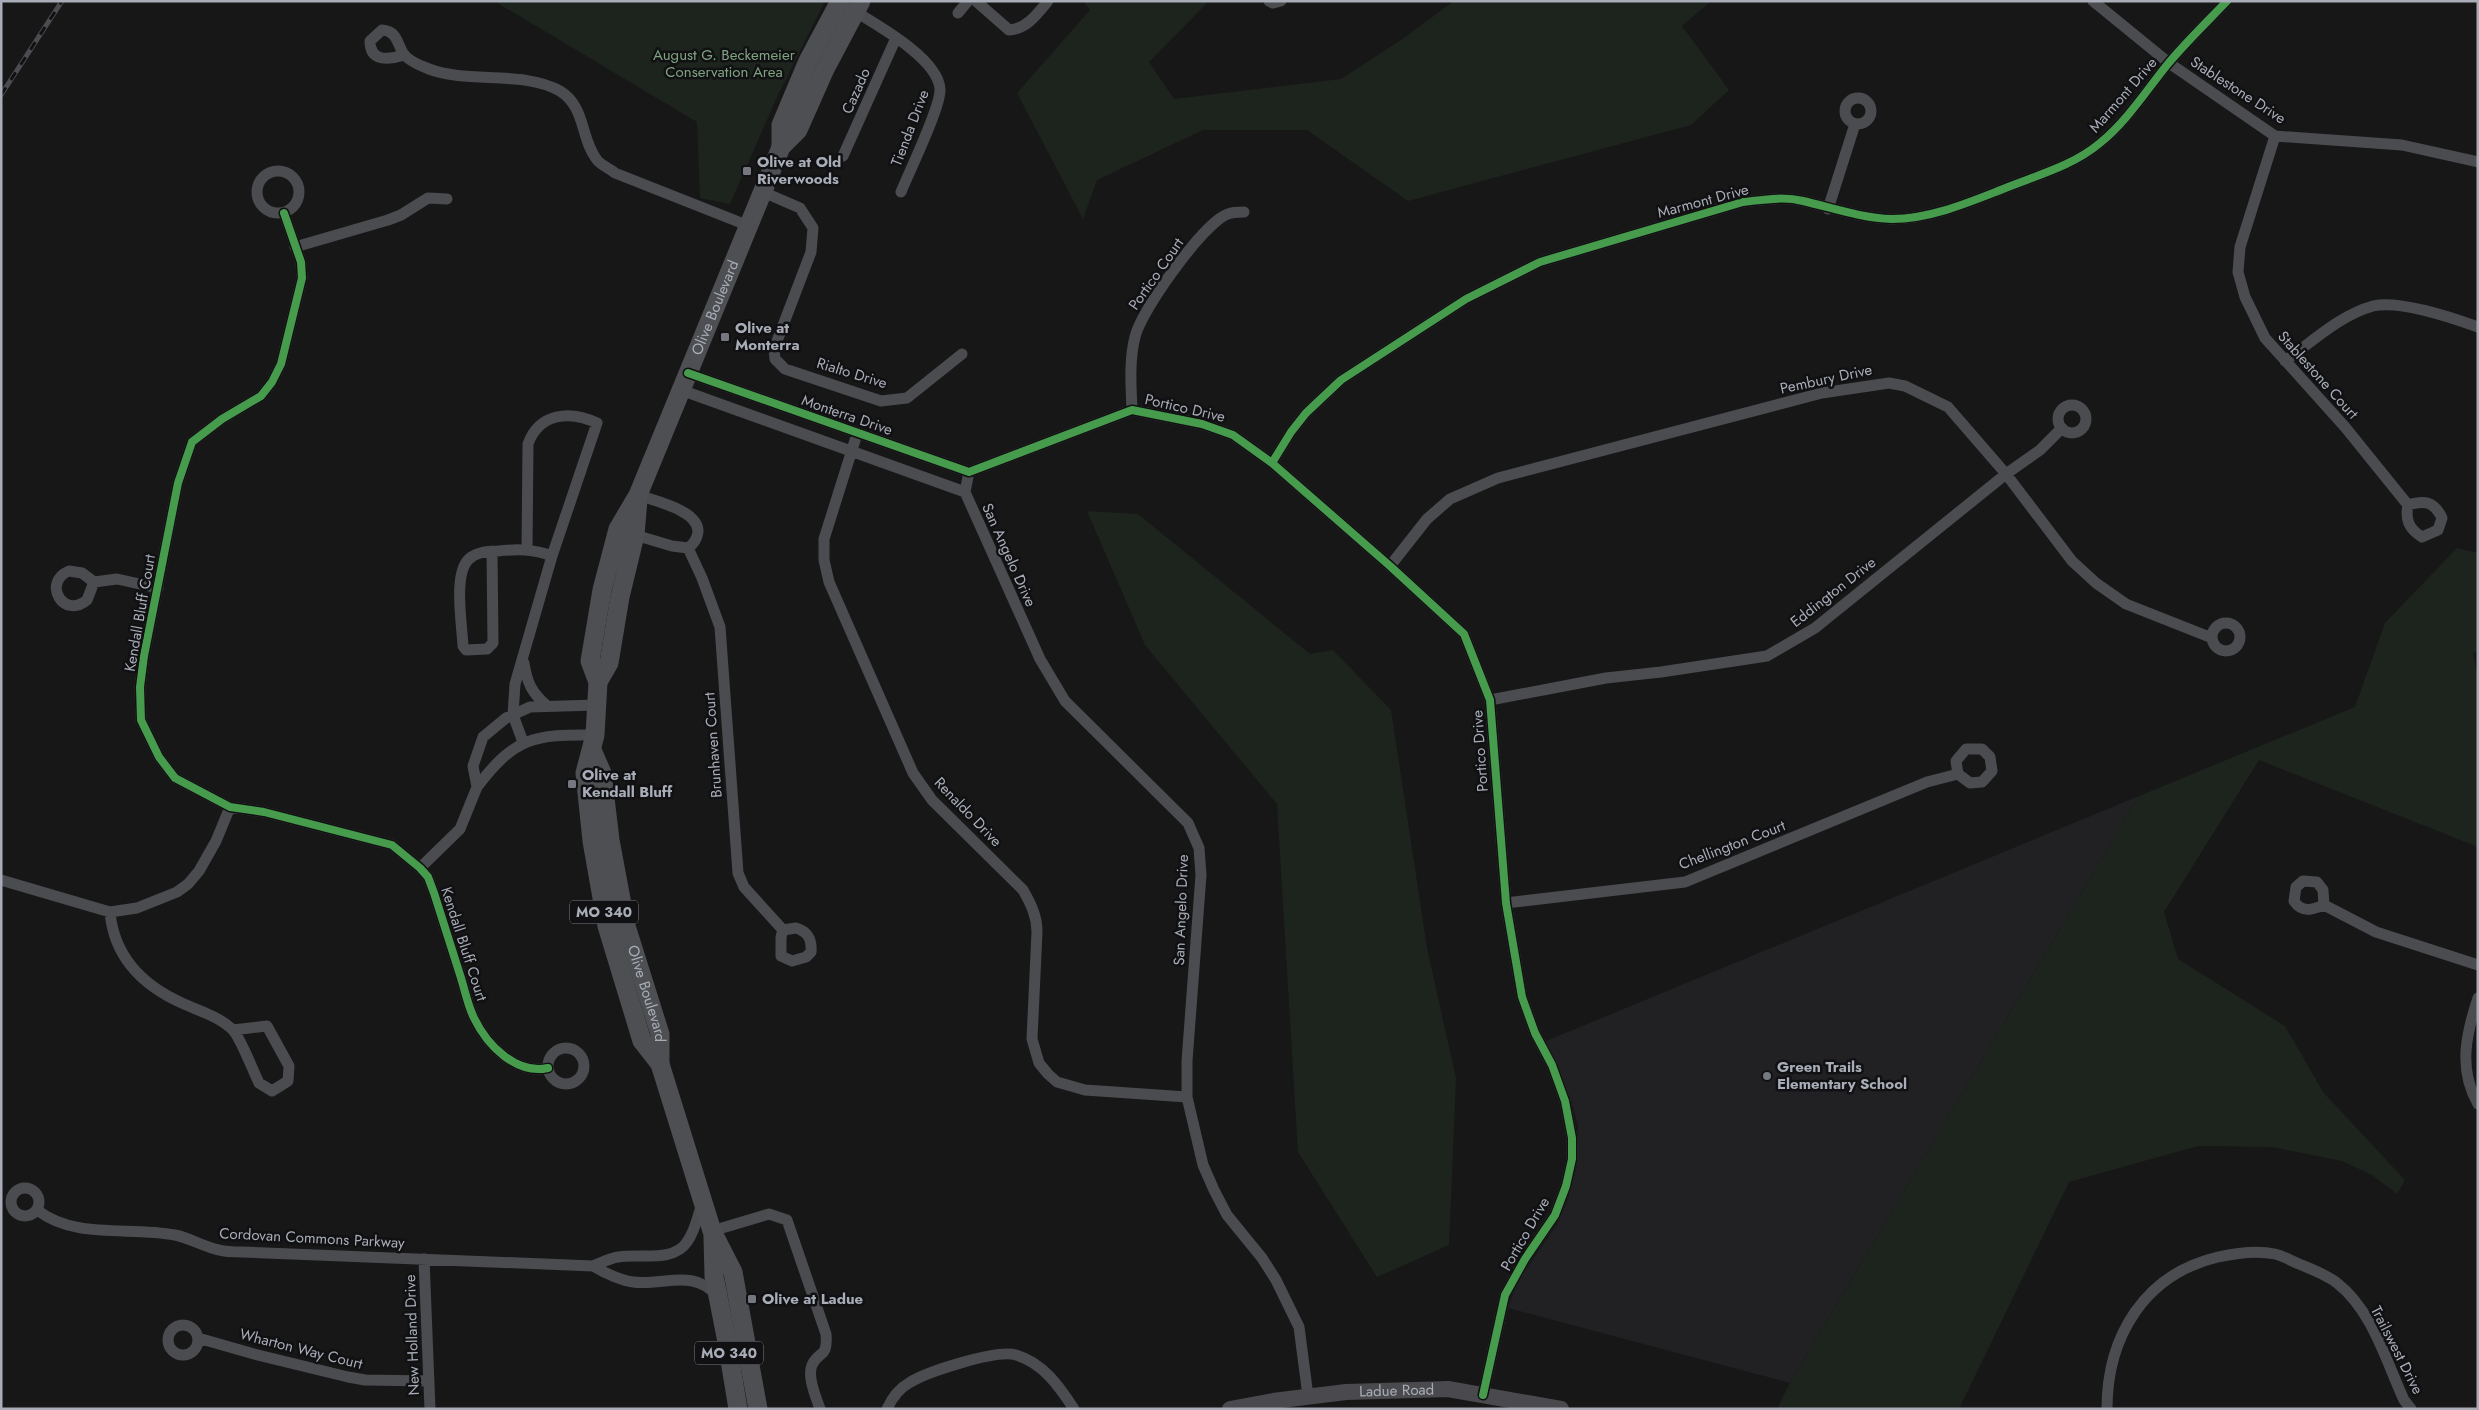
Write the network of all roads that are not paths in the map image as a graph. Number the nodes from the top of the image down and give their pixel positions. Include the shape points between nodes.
1 (968, 1) edge
2 (976, 1) edge
3 (1048, 1) edge
4 (1269, 1) edge
5 (1282, 1) edge
6 (2093, 1) edge
7 (2227, 1) edge
8 (849, 4) edge
9 (958, 12) dead end
10 (896, 38) junction
11 (404, 55) dead end
12 (2169, 63) junction
13 (1855, 124) dead end
14 (2275, 136) junction
15 (843, 156) dead end
16 (2478, 162) edge
17 (763, 192) junction
18 (901, 192) dead end
19 (447, 199) dead end
20 (1828, 209) junction
21 (1244, 212) dead end
22 (284, 213) dead end
23 (749, 226) junction
24 (295, 247) junction
25 (2478, 327) edge
26 (962, 354) dead end
27 (2285, 362) junction
28 (684, 382) junction
29 (1132, 410) junction
30 (2062, 428) dead end
31 (857, 434) junction
32 (851, 451) junction
33 (1272, 463) junction
34 (969, 472) junction
35 (2006, 474) junction
36 (965, 492) junction
37 (638, 496) junction
38 (2408, 505) dead end
39 (635, 535) junction
40 (688, 548) junction
41 (527, 549) junction
42 (492, 551) junction
43 (552, 556) junction
44 (1390, 566) junction
45 (94, 582) dead end
46 (158, 588) junction
47 (2212, 638) dead end
48 (524, 658) junction
49 (598, 682) junction
50 (1490, 700) junction
51 (596, 705) junction
52 (548, 706) junction
53 (513, 715) junction
54 (523, 742) junction
55 (593, 743) junction
56 (1958, 774) dead end
57 (477, 786) junction
58 (230, 807) junction
59 (420, 868) junction
60 (1, 880) edge
61 (1506, 904) junction
62 (2324, 905) dead end
63 (110, 912) junction
64 (784, 930) dead end
65 (2478, 965) edge
66 (2478, 998) edge
67 (233, 1030) junction
68 (548, 1068) dead end
69 (1187, 1097) junction
70 (2478, 1104) edge
71 (704, 1198) junction
72 (37, 1210) dead end
73 (712, 1230) junction
74 (424, 1260) junction
75 (593, 1266) junction
76 (719, 1298) junction
77 (198, 1338) dead end
78 (429, 1381) junction
79 (1483, 1394) junction
80 (1308, 1396) junction
81 (2407, 1406) edge
82 (430, 1409) edge
83 (738, 1409) edge
84 (758, 1409) edge
85 (820, 1409) edge
86 (887, 1409) edge
87 (1074, 1409) edge
88 (1230, 1409) edge
89 (1561, 1409) edge
90 (2107, 1409) edge

1 - 9 street
2 - 3 street via 1009,30 1026,24
4 - 5 street
6 - 12 street, Stablestone Drive
7 - 12 street, Marmont Drive
8 - 10 street, Tienda Drive
8 - 17 main road, Olive Boulevard / MO 340 via 798,130 781,147
10 - 15 street, Cazado
10 - 18 street, Tienda Drive via 921,57 935,74 940,88 938,105
11 - 23 street via 431,70 526,81 560,92 581,115 586,139 598,160 615,173
12 - 14 street, Stablestone Drive
12 - 20 street, Marmont Drive via 2131,111 2100,143 2048,173 1946,210 1918,216 1893,219 1867,217
13 - 20 street
14 - 16 street, Stablestone Drive via 2402,145
14 - 27 street, Stablestone Court via 2240,247 2238,272 2245,297 2264,338
17 - 23 main road, Olive Boulevard / MO 340
17 - 26 street, Rialto Drive via 800,208 813,228 811,252 774,349 775,359 785,369 881,401 907,398
19 - 24 street via 428,198 388,220
20 - 33 street, Marmont Drive via 1802,200 1774,198 1742,202 1519,271 1466,300 1341,380 1290,432
21 - 29 street, Portico Court via 1227,214 1207,230 1170,276 1139,325 1130,386
22 - 24 street, Kendall Bluff Court
23 - 28 main road, Olive Boulevard / MO 340
24 - 46 street, Kendall Bluff Court via 301,262 302,278 281,364 261,396 192,442 178,483
25 - 27 street via 2418,308 2374,306 2348,316
27 - 38 street, Stablestone Court via 2345,427
28 - 31 street, Monterra Drive
28 - 32 street
28 - 37 main road, Olive Boulevard / MO 340
29 - 33 street, Portico Drive via 1202,424 1233,435
29 - 34 street, Portico Drive
30 - 35 street, Eddington Drive via 2040,450
31 - 32 street, Renaldo Drive
31 - 34 street, Monterra Drive
32 - 36 street
32 - 69 street, Renaldo Drive via 824,540 829,582 913,773 932,800 1023,890 1032,906 1037,932 1032,1040 1039,1063 1052,1078 1072,1088
33 - 44 street, Portico Drive
34 - 36 street, San Angelo Drive
35 - 44 street, Pembury Drive via 1948,407 1905,386 1889,382 1871,384 1822,393 1498,478 1450,499 1427,519
35 - 47 street, Pembury Drive via 2072,561 2096,583 2126,604
35 - 50 street, Eddington Drive via 1815,628 1767,656 1606,678
36 - 69 street, San Angelo Drive via 1040,659 1065,701 1188,823 1199,848 1201,875
37 - 39 main road, Olive Boulevard / MO 340
37 - 40 street via 680,510 694,520 697,537
37 - 49 main road, Olive Boulevard / MO 340 via 618,529 602,590 590,661
39 - 40 street
39 - 49 main road, Olive Boulevard / MO 340 via 609,662
40 - 64 street, Brunhaven Court via 720,627 738,873 744,887
41 - 42 street
41 - 43 street
41 - 43 street via 528,444 531,435 552,417 588,419 597,423
42 - 42 street via 470,558 463,565 460,578 463,646 466,650 487,650 492,643
43 - 48 street
44 - 50 street, Portico Drive via 1464,634
45 - 46 street via 117,579
46 - 58 street, Kendall Bluff Court via 140,687 141,720 159,757 175,778
48 - 52 street via 529,686 535,696
48 - 53 street via 515,684
49 - 51 main road, Olive Boulevard / MO 340
50 - 61 street, Portico Drive
51 - 52 street
51 - 55 main road, Olive Boulevard / MO 340
52 - 53 street via 530,707
53 - 54 street
53 - 57 street via 483,737 473,766
54 - 55 street via 558,735
54 - 57 street via 496,761
55 - 71 main road, Olive Boulevard / MO 340 via 602,773 626,926 660,1034 660,1064
56 - 61 street, Chellington Court via 1927,782 1685,882
57 - 59 street via 460,829
58 - 59 street, Kendall Bluff Court via 264,812 392,845
58 - 63 street via 216,841 188,884 137,908
59 - 68 street, Kendall Bluff Court via 428,876 473,1016 484,1035 504,1056 526,1068
60 - 63 street
61 - 79 street, Portico Drive via 1522,997 1565,1101 1572,1138 1572,1159 1555,1215 1505,1296
62 - 65 street via 2376,932
63 - 67 street via 111,929 119,952 144,981 168,997 219,1019
66 - 70 street via 2467,1031 2465,1069
67 - 67 street via 267,1026 286,1060 290,1074 288,1082 272,1091 259,1083
69 - 80 street, San Angelo Drive via 1203,1165 1214,1190 1227,1215 1276,1280 1299,1327
71 - 73 main road, Olive Boulevard / MO 340
71 - 75 street, Cordovan Commons Parkway via 692,1233 679,1250 656,1256 616,1257
72 - 74 street, Cordovan Commons Parkway via 49,1219 72,1227 152,1231 218,1250
73 - 76 main road, Olive Boulevard / MO 340 via 714,1276
73 - 84 main road, Olive Boulevard / MO 340 via 733,1272
73 - 85 street via 769,1214 786,1220 826,1334 827,1346 811,1370
74 - 75 street, Cordovan Commons Parkway
74 - 78 street, New Holland Drive
75 - 76 street, Cordovan Commons Parkway via 631,1282 694,1280 711,1289
76 - 83 main road, Olive Boulevard / MO 340
77 - 78 street, Wharton Way Court via 348,1377
78 - 82 street, New Holland Drive
79 - 80 main road, Ladue Road via 1448,1389
79 - 89 main road, Ladue Road
80 - 88 main road, Ladue Road
81 - 90 street, Trailswest Drive via 2365,1313 2337,1282 2275,1254 2239,1253 2201,1261 2162,1282 2138,1307 2113,1354
86 - 87 street via 900,1389 916,1379 1003,1353 1015,1354 1040,1368 1060,1387

